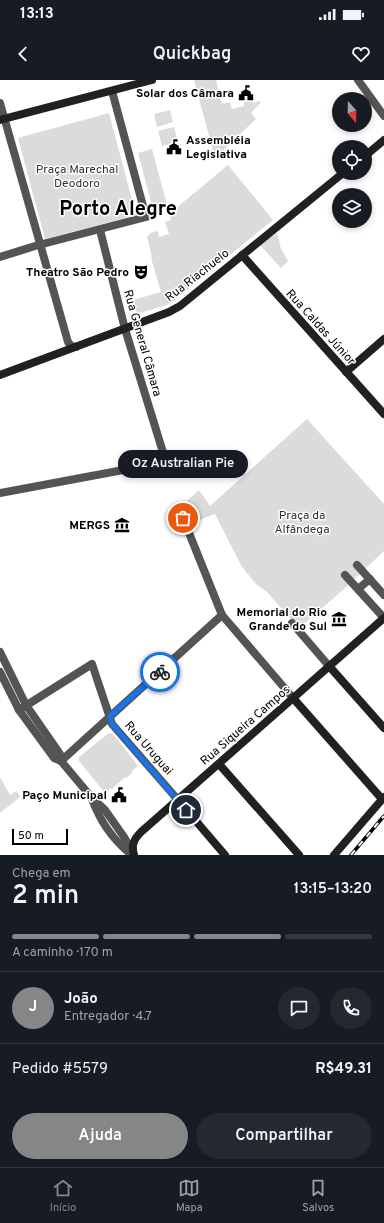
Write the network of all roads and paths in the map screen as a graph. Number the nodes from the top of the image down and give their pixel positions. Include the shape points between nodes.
1 (152, 80) edge
2 (358, 80) edge
3 (112, 91) junction
4 (0, 103) edge
5 (384, 116) edge
6 (2, 120) edge
7 (384, 140) edge
8 (372, 150) edge
9 (334, 180) edge
10 (100, 230) junction
11 (40, 245) junction
12 (242, 255) junction
13 (0, 257) edge
14 (125, 329) junction
15 (384, 339) edge
16 (76, 348) junction
17 (346, 372) junction
18 (0, 375) edge
19 (384, 414) edge
20 (0, 493) edge
21 (183, 518) dead end
22 (357, 565) dead end
23 (345, 575) dead end
24 (370, 579) junction
25 (358, 589) junction
26 (383, 594) edge
27 (370, 603) junction
28 (222, 615) junction
29 (384, 618) edge
30 (292, 623) dead end
31 (0, 652) edge
32 (329, 666) junction
33 (0, 672) edge
34 (293, 698) junction
35 (26, 706) junction
36 (19, 710) junction
37 (110, 716) junction
38 (384, 728) edge
39 (61, 761) junction
40 (219, 764) junction
41 (383, 798) edge
42 (178, 800) junction
43 (133, 855) edge
44 (225, 855) edge
45 (299, 855) edge
46 (334, 855) edge

1 - 3 street
2 - 5 street
3 - 6 street
3 - 10 street via 146,217
4 - 6 street
6 - 11 street
7 - 8 street
9 - 12 street, Rua Riachuelo
10 - 11 street
10 - 14 street, Rua General Câmara
11 - 13 street
11 - 16 street via 68,342
12 - 14 street, Rua Riachuelo via 180,306
12 - 17 street, Rua Caldas Júnior
14 - 16 street, Rua Riachuelo
14 - 20 street, Rua General Câmara via 166,462
15 - 17 street
16 - 18 street, Rua Riachuelo
17 - 19 street, Rua Caldas Júnior
21 - 28 street
22 - 24 street
23 - 25 street
24 - 25 street
24 - 26 street
25 - 27 street
26 - 27 street
27 - 29 street
28 - 34 street
28 - 37 street
29 - 32 street, Rua Siqueira Campos
30 - 32 street
31 - 35 street
32 - 34 street, Rua Siqueira Campos
32 - 38 street
33 - 36 street
34 - 40 street, Rua Siqueira Campos
34 - 41 street
35 - 36 street
35 - 37 street, Rua Uruguai via 92,664
35 - 39 street via 60,754
36 - 39 street via 54,758
37 - 39 street
37 - 42 street, Rua Uruguai via 112,724
39 - 43 street via 105,810
40 - 42 street, Rua Siqueira Campos
40 - 45 street
41 - 46 street
42 - 43 street, Rua Siqueira Campos via 136,836 133,842
42 - 44 street, Rua Uruguai

